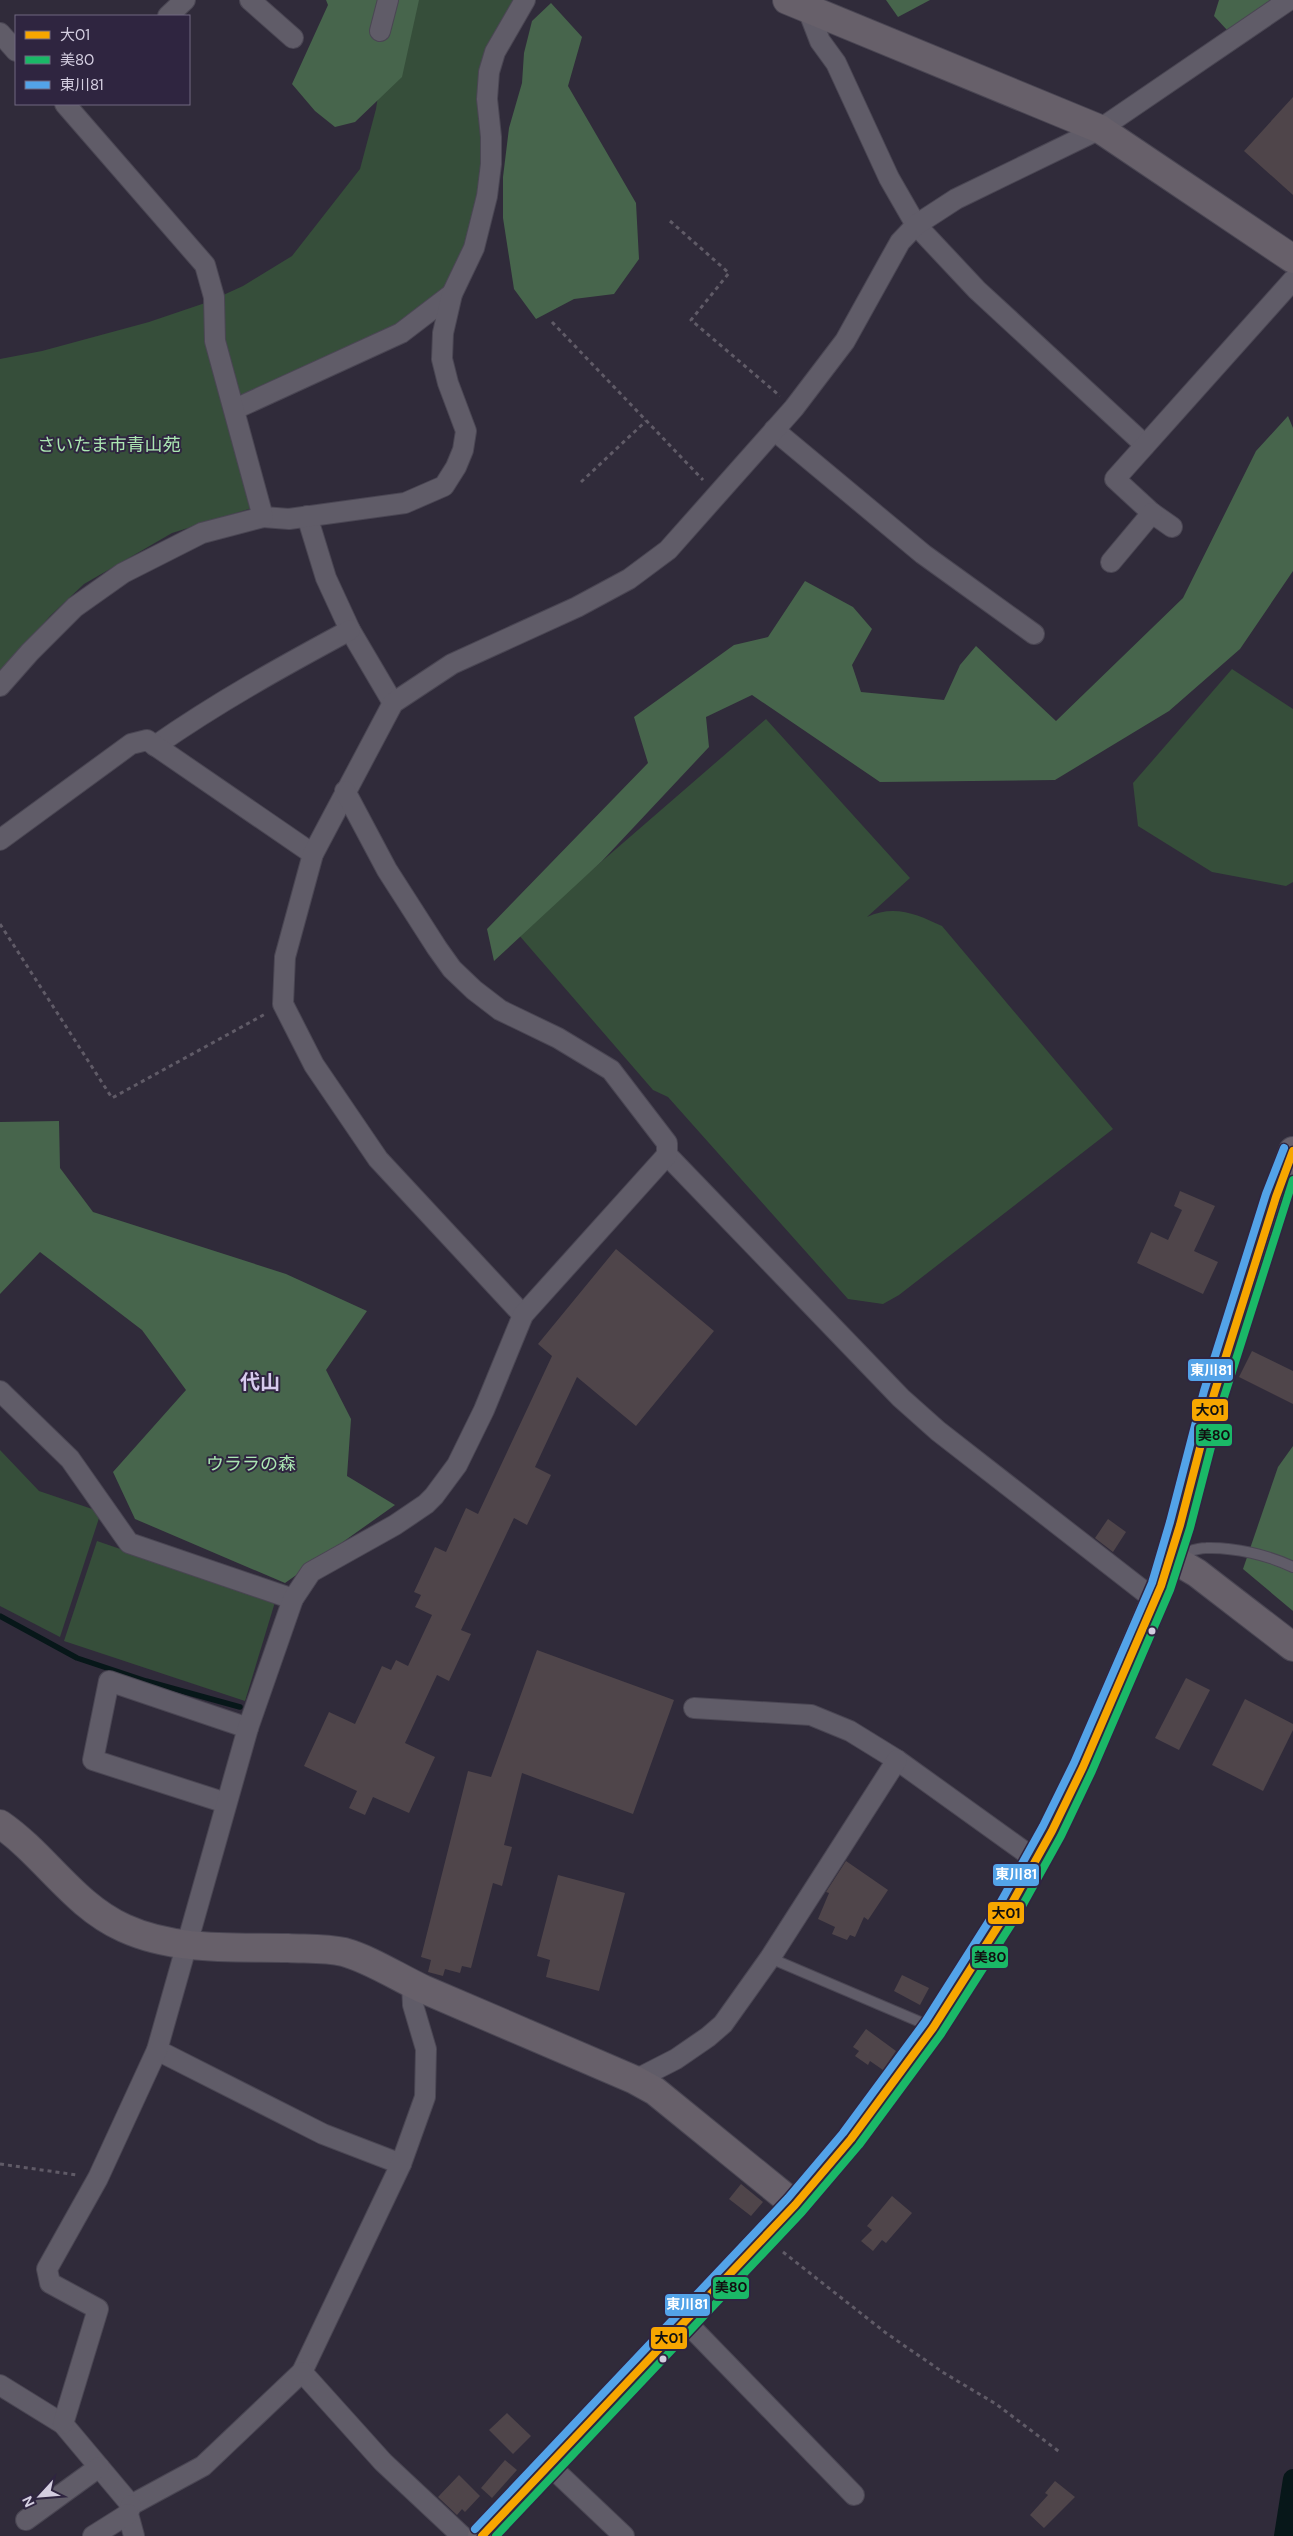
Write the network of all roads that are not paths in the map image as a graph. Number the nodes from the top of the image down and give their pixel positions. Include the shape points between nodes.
1 (185, 0) edge
2 (250, 0) edge
3 (388, 0) edge
4 (525, 0) edge
5 (1289, 0) edge
6 (797, 5) edge
7 (169, 15) edge
8 (380, 31) dead end
9 (0, 33) edge
10 (293, 38) dead end
11 (15, 50) edge
12 (70, 105) edge
13 (1100, 129) junction
14 (916, 225) junction
15 (1293, 259) edge
16 (1293, 280) edge
17 (452, 294) junction
18 (235, 409) junction
19 (774, 430) junction
20 (1145, 444) junction
21 (1152, 513) junction
22 (307, 516) junction
23 (263, 517) junction
24 (1172, 528) dead end
25 (1111, 562) dead end
26 (350, 630) junction
27 (1034, 634) dead end
28 (0, 686) edge
29 (393, 703) junction
30 (155, 746) junction
31 (345, 791) junction
32 (0, 840) edge
33 (313, 854) junction
34 (1293, 1151) edge
35 (667, 1155) junction
36 (523, 1316) junction
37 (0, 1391) edge
38 (1170, 1557) junction
39 (1293, 1567) edge
40 (292, 1600) junction
41 (1155, 1600) junction
42 (1293, 1647) edge
43 (694, 1708) dead end
44 (251, 1716) junction
45 (897, 1760) junction
46 (226, 1803) junction
47 (0, 1824) edge
48 (1036, 1860) junction
49 (188, 1945) junction
50 (770, 1958) junction
51 (412, 1984) junction
52 (933, 2028) junction
53 (157, 2050) junction
54 (636, 2080) junction
55 (401, 2164) junction
56 (795, 2205) junction
57 (685, 2320) junction
58 (302, 2372) junction
59 (0, 2385) edge
60 (63, 2424) junction
61 (548, 2464) junction
62 (99, 2467) junction
63 (854, 2495) dead end
64 (129, 2509) junction
65 (26, 2520) dead end
66 (93, 2536) edge
67 (134, 2536) edge
68 (462, 2536) edge
69 (482, 2536) edge
70 (624, 2536) edge

1 - 7 street
2 - 10 street
3 - 8 street
4 - 17 street via 496,52 489,72 487,98 491,164 487,196 474,248
5 - 13 street
6 - 13 main road
6 - 14 street via 836,63 889,178
9 - 11 street
12 - 18 street via 205,265 214,297 215,341
13 - 14 street via 956,199
13 - 15 main road
14 - 19 street via 900,242 845,341
14 - 20 street via 977,290
16 - 20 street
17 - 18 street via 401,334
17 - 22 street via 443,333 442,359 466,431 463,450 444,486 386,508
18 - 23 street
19 - 27 street via 923,554
19 - 29 street via 668,550 630,579 452,664
20 - 21 street via 1115,478
21 - 24 street
21 - 25 street
22 - 23 street via 289,519
22 - 26 street via 326,578
23 - 28 street via 202,533 123,573 75,607
26 - 29 street
26 - 30 street via 254,682
29 - 31 street
30 - 32 street via 147,740 132,744
30 - 33 street
31 - 33 street
31 - 35 street via 386,870 452,968 500,1010 558,1038 611,1070 667,1143
33 - 36 street via 285,957 283,1004 314,1065 378,1159
34 - 38 main road via 1214,1394
35 - 36 street
35 - 41 street via 901,1398
36 - 40 street via 484,1410 456,1465 434,1496 395,1525 311,1572
37 - 40 street via 70,1459 129,1543
38 - 39 lane via 1207,1548 1269,1557
38 - 41 main road
38 - 42 main road via 1197,1573
40 - 44 street
41 - 48 main road via 1083,1767
43 - 45 street via 811,1715 850,1731
44 - 46 street
44 - 46 street via 109,1682 92,1760
45 - 48 street
45 - 50 street
46 - 49 street
47 - 49 main road via 14,1833 81,1902 124,1928 151,1938
48 - 52 main road
49 - 51 main road via 344,1952
49 - 53 street
50 - 52 lane
50 - 54 street via 723,2024 676,2058
51 - 54 main road
51 - 55 street via 413,2005 426,2049 425,2097
52 - 56 main road via 851,2140
53 - 55 street via 323,2134
53 - 60 street via 98,2178 47,2269 50,2283 98,2309
54 - 56 main road via 655,2091
55 - 58 street
56 - 57 main road
57 - 61 main road
57 - 63 street
58 - 64 street via 203,2466
58 - 68 street via 383,2462
59 - 60 street
60 - 62 street
61 - 69 main road
61 - 70 street
62 - 64 street
62 - 65 street
64 - 66 street
64 - 67 street

